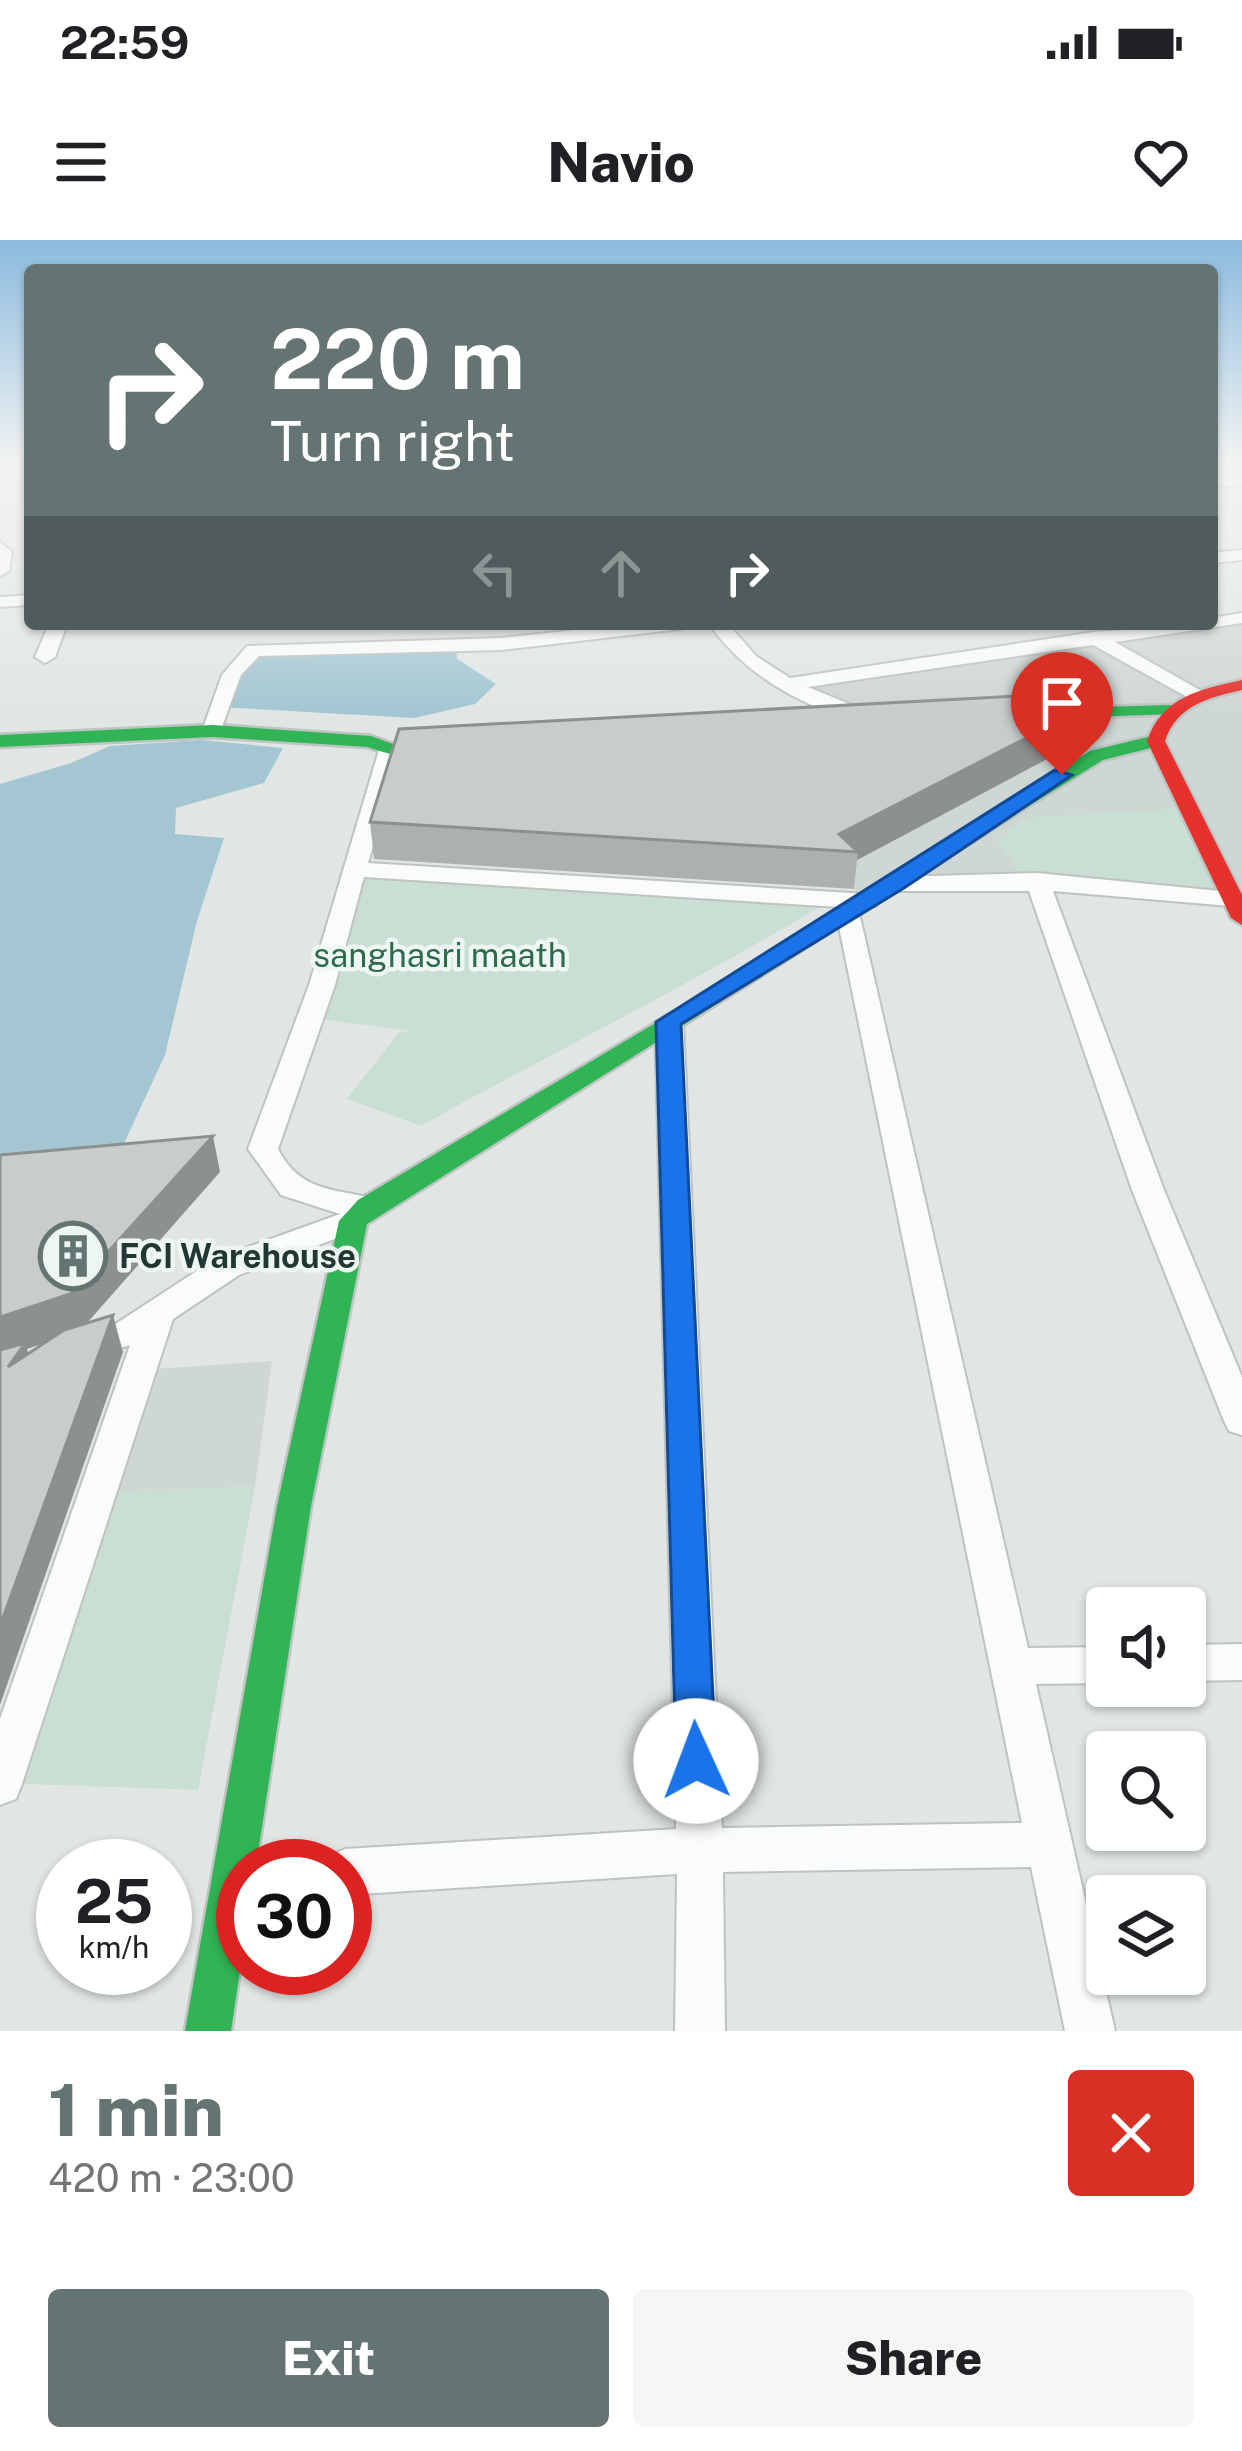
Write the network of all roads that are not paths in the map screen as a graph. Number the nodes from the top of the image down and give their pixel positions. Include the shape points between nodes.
1 (0, 547) edge
2 (0, 572) edge
3 (56, 630) edge
4 (627, 630) edge
5 (722, 630) edge
6 (1080, 630) edge
7 (1163, 630) edge
8 (1096, 640) junction
9 (45, 657) dead end
10 (780, 685) junction
11 (1239, 688) edge
12 (1198, 697) junction
13 (1170, 710) junction
14 (992, 717) edge
15 (889, 722) joint
16 (815, 726) edge
17 (212, 730) junction
18 (0, 741) edge
19 (1156, 741) junction
20 (474, 747) edge
21 (390, 750) junction
22 (354, 870) junction
23 (1037, 880) junction
24 (896, 884) junction
25 (858, 907) junction
26 (1236, 909) edge
27 (669, 1022) junction
28 (361, 1215) junction
29 (158, 1313) junction
30 (42, 1361) edge
31 (1242, 1421) edge
32 (1242, 1662) edge
33 (1206, 1663) edge
34 (1086, 1665) edge
35 (1010, 1666) junction
36 (0, 1784) edge
37 (244, 1839) edge
38 (1049, 1845) junction
39 (700, 1850) junction
40 (372, 1869) edge
41 (216, 1990) edge
42 (208, 2031) edge
43 (700, 2031) edge
44 (1090, 2031) edge

1 - 2 street
3 - 9 street
4 - 17 street via 502,644 254,650 228,684
5 - 10 street
6 - 8 street
7 - 8 street
8 - 10 street
8 - 12 street
10 - 15 street
11 - 12 street
12 - 13 street
13 - 14 street
13 - 19 street via 1156,726
15 - 16 street
17 - 18 street
17 - 21 street
19 - 24 street via 1100,751
19 - 26 street
20 - 21 street
21 - 22 street
22 - 25 street
22 - 28 street via 263,1149 289,1188
23 - 24 street
23 - 26 street via 1117,884
23 - 31 street via 1148,1190
24 - 25 street
25 - 27 street
25 - 35 street
27 - 28 street
27 - 39 street
28 - 29 street via 227,1267
28 - 37 street via 293,1506
29 - 30 street via 126,1334
29 - 36 street
32 - 33 street
34 - 35 street
35 - 38 street
38 - 39 street
38 - 44 street
39 - 40 street
39 - 43 street
41 - 42 street

